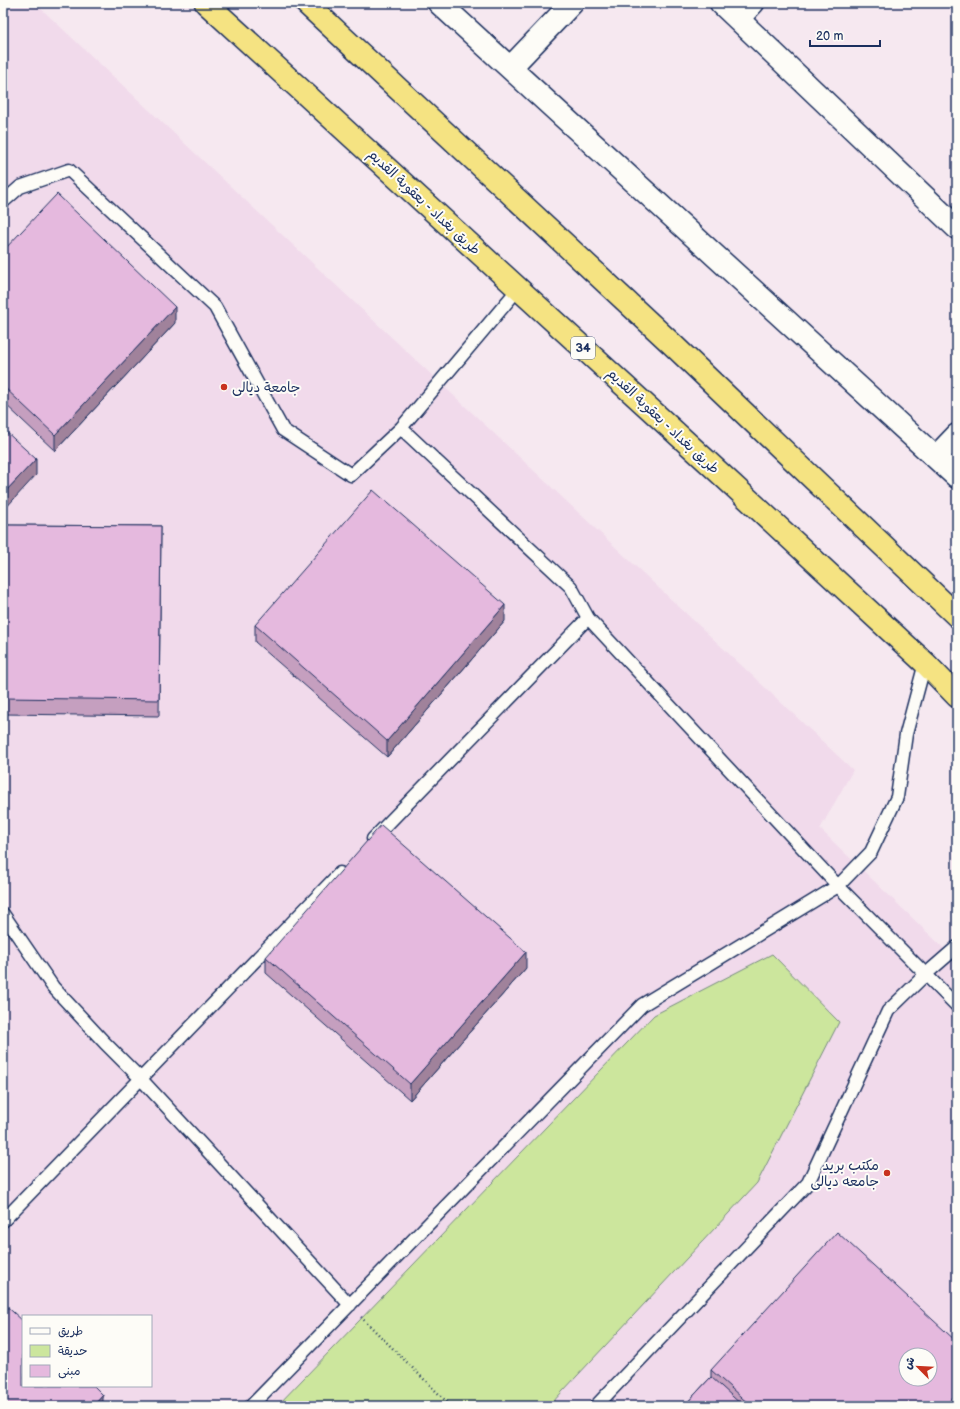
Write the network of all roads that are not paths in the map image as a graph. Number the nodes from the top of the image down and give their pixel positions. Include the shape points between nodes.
1 (206, 3) edge
2 (306, 3) edge
3 (440, 3) edge
4 (572, 3) edge
5 (721, 3) edge
6 (753, 3) edge
7 (738, 19) junction
8 (510, 68) junction
9 (3, 202) edge
10 (957, 228) edge
11 (518, 289) junction
12 (401, 428) junction
13 (957, 435) edge
14 (936, 457) junction
15 (957, 476) edge
16 (957, 616) edge
17 (588, 618) junction
18 (925, 664) junction
19 (957, 696) edge
20 (367, 846) edge
21 (350, 863) edge
22 (838, 886) junction
23 (3, 914) edge
24 (957, 947) edge
25 (926, 974) junction
26 (957, 1006) edge
27 (141, 1079) junction
28 (3, 1221) edge
29 (350, 1305) junction
30 (251, 1406) edge
31 (596, 1406) edge

1 - 11 highway, طريق بغداد - بعقوبة القديم / 34
2 - 16 highway via 667,340
3 - 8 street
4 - 8 street
5 - 7 street
6 - 7 street
7 - 10 street
8 - 14 street
9 - 12 lane via 20,187 68,170 215,307 283,430 351,475
11 - 12 lane
11 - 18 highway, طريق بغداد - بعقوبة القديم / 34
12 - 17 lane via 571,587
13 - 14 street
14 - 15 street
17 - 20 lane
17 - 22 lane
18 - 19 highway, طريق بغداد - بعقوبة القديم / 34
18 - 22 lane via 906,734 897,797 871,852
21 - 27 lane
22 - 25 lane
22 - 29 lane via 642,1005
23 - 27 lane via 53,987
24 - 25 lane
25 - 26 lane
25 - 31 lane via 888,1012 808,1183
27 - 28 lane
27 - 29 lane
29 - 30 lane

